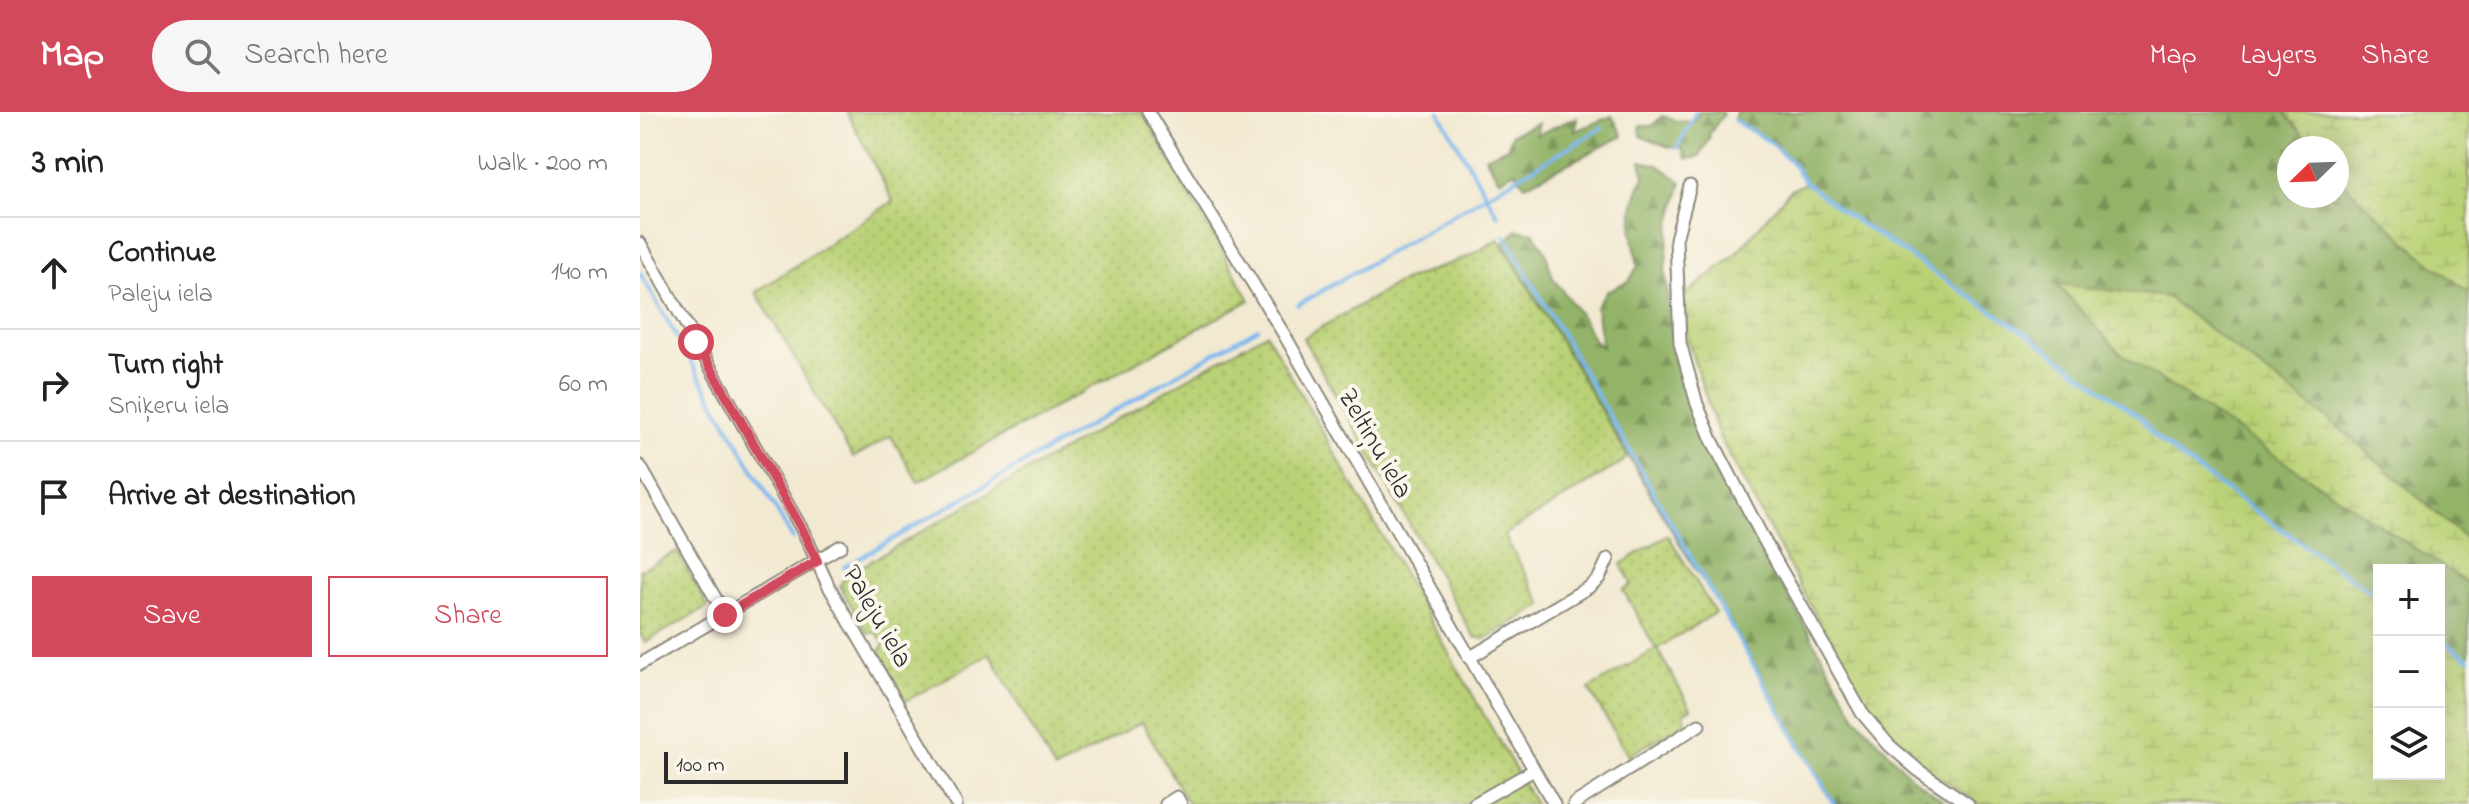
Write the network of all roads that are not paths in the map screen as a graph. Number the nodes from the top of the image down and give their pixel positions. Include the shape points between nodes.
1 (1148, 112) edge
2 (1690, 186) dead end
3 (640, 243) edge
4 (640, 466) edge
5 (841, 546) dead end
6 (1608, 559) dead end
7 (817, 561) junction
8 (725, 615) junction
9 (1469, 658) junction
10 (640, 664) edge
11 (1699, 725) dead end
12 (1534, 770) junction
13 (956, 804) edge
14 (1166, 804) edge
15 (1181, 804) edge
16 (1474, 804) edge
17 (1554, 804) edge
18 (1574, 804) edge
19 (1968, 804) edge

1 - 9 street, Zeltiņu iela via 1285,336
2 - 19 street via 1676,239 1680,343 1712,440 1862,713 1918,770
3 - 7 street, Paleju iela
4 - 8 street
5 - 7 street
6 - 9 street via 1589,587
7 - 8 street
7 - 13 street, Paleju iela
8 - 10 street
9 - 12 street, Zeltiņu iela
11 - 18 street
12 - 16 street
12 - 17 street, Zeltiņu iela
14 - 15 street via 1177,797

